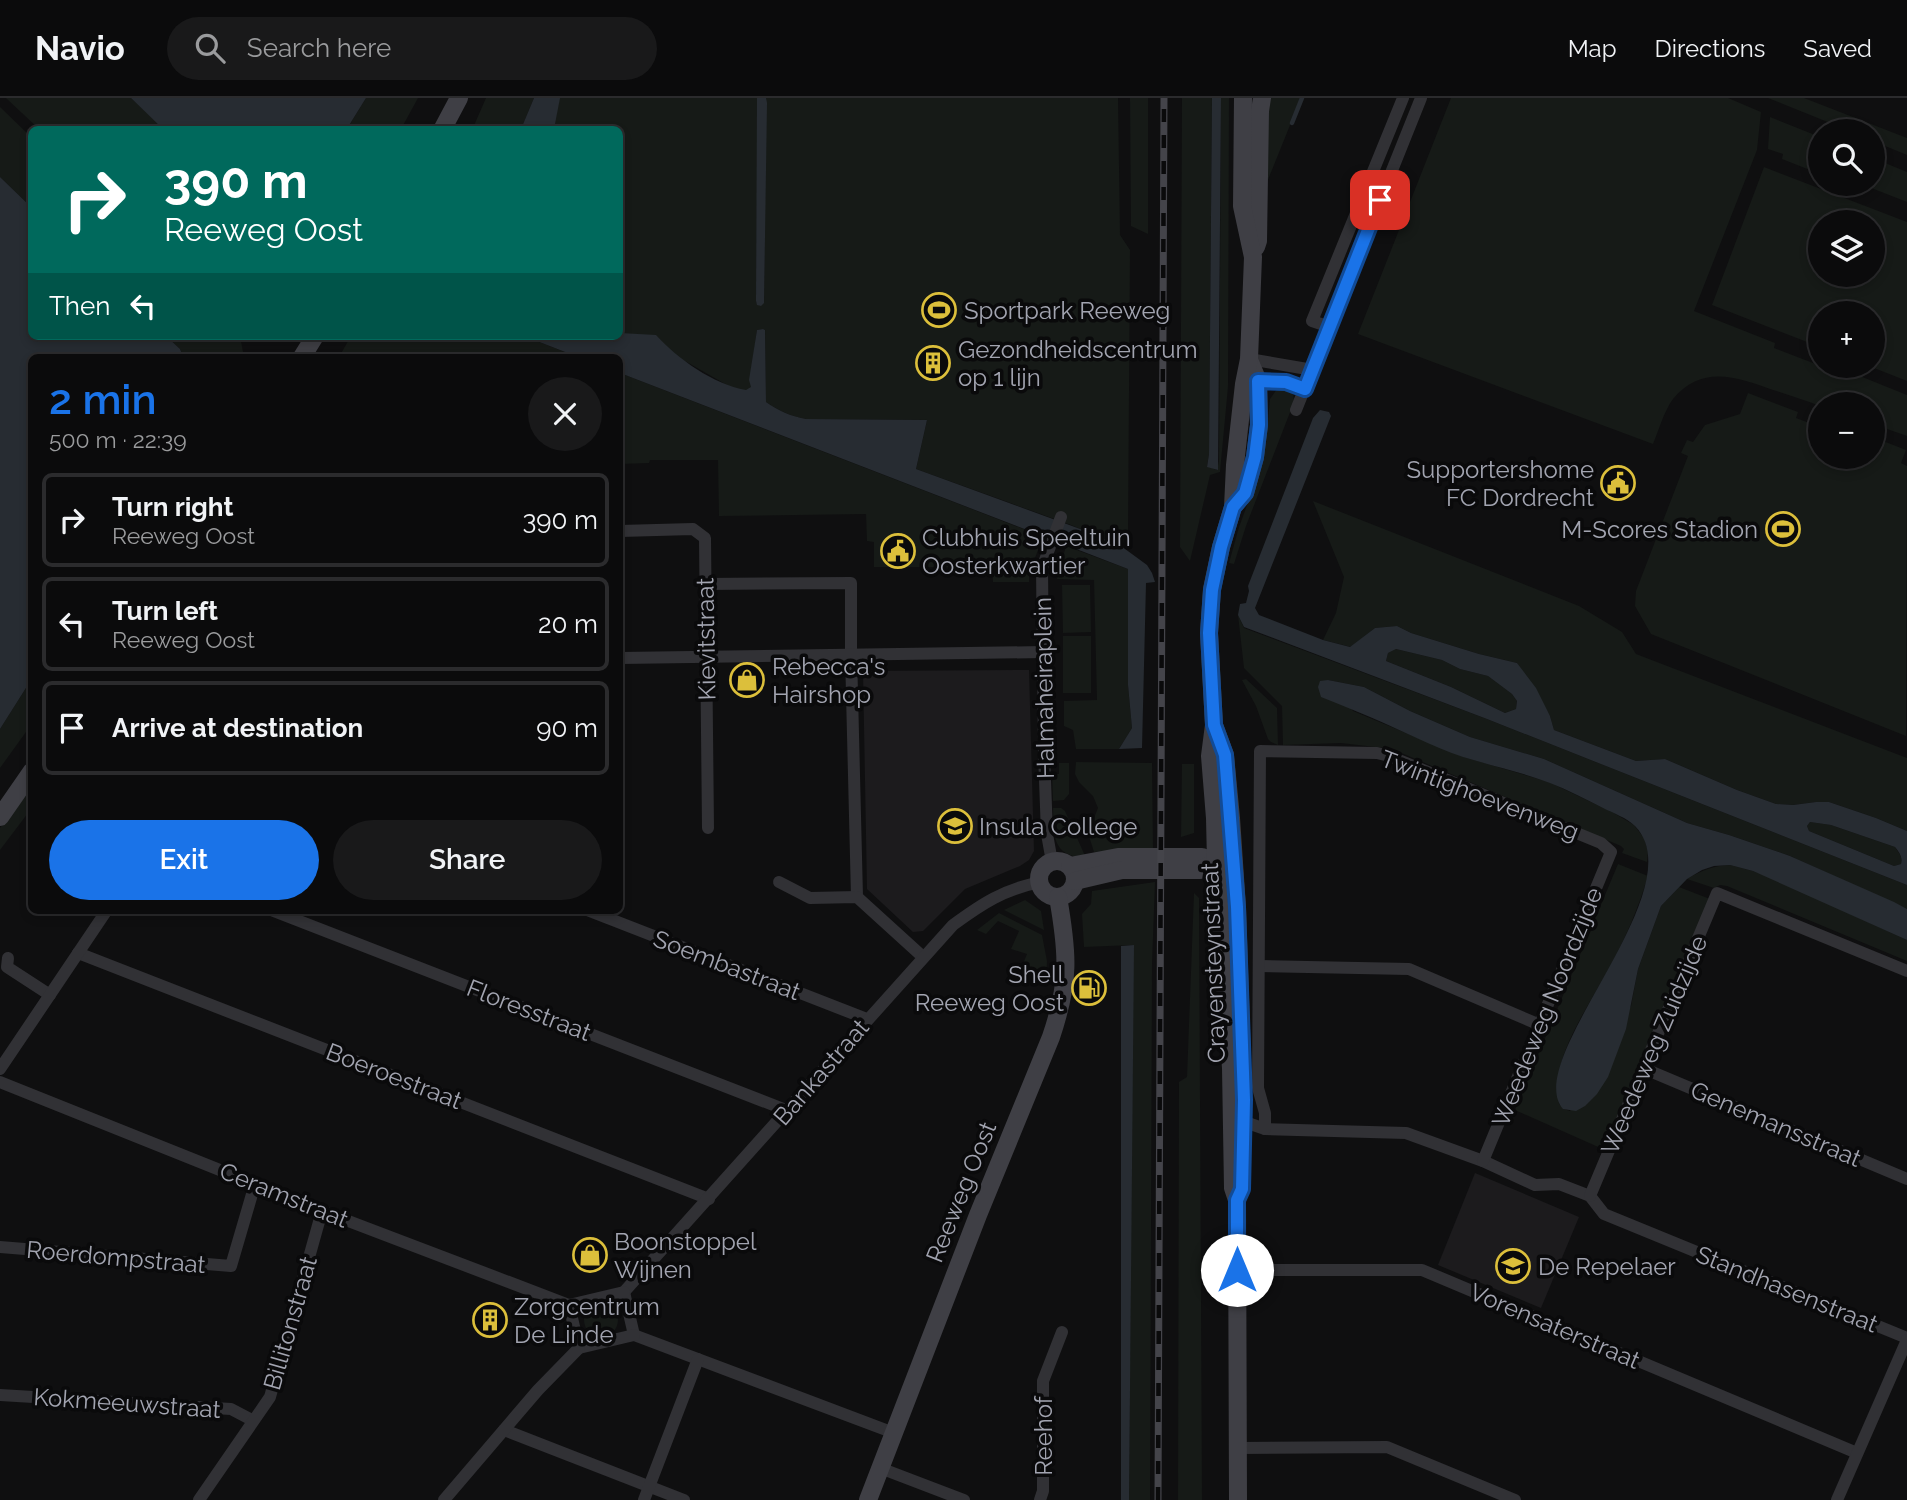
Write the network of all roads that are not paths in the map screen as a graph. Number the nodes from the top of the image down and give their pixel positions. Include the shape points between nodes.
1 (458, 98) edge
2 (1243, 98) edge
3 (1262, 98) edge
4 (1403, 98) edge
5 (1421, 98) edge
6 (444, 126) edge
7 (1253, 257) junction
8 (1330, 327) junction
9 (1249, 359) junction
10 (1313, 370) junction
11 (1258, 381) junction
12 (1305, 389) junction
13 (1296, 410) dead end
14 (1233, 507) junction
15 (1061, 517) dead end
16 (623, 531) edge
17 (705, 584) junction
18 (1043, 652) junction
19 (851, 653) junction
20 (706, 657) junction
21 (623, 658) edge
22 (1260, 751) joint
23 (28, 777) edge
24 (0, 817) edge
25 (708, 828) dead end
26 (1611, 852) joint
27 (1225, 861) junction
28 (1052, 862) junction
29 (1072, 874) junction
30 (779, 882) dead end
31 (1040, 882) junction
32 (857, 897) junction
33 (1058, 897) junction
34 (104, 914) edge
35 (281, 914) edge
36 (597, 914) edge
37 (79, 953) junction
38 (923, 957) junction
39 (8, 958) dead end
40 (1259, 966) junction
41 (1907, 971) edge
42 (50, 995) junction
43 (867, 1019) junction
44 (1540, 1025) junction
45 (0, 1069) edge
46 (1645, 1069) junction
47 (0, 1082) edge
48 (786, 1110) junction
49 (1238, 1121) junction
50 (1265, 1129) junction
51 (1483, 1161) junction
52 (1907, 1179) edge
53 (255, 1184) junction
54 (1590, 1196) junction
55 (709, 1199) junction
56 (322, 1211) junction
57 (0, 1247) edge
58 (1237, 1270) junction
59 (624, 1292) junction
60 (569, 1305) junction
61 (1062, 1332) dead end
62 (634, 1335) junction
63 (1907, 1340) edge
64 (579, 1348) junction
65 (698, 1359) junction
66 (0, 1395) edge
67 (253, 1420) junction
68 (504, 1430) junction
69 (894, 1433) junction
70 (1238, 1448) junction
71 (1857, 1453) junction
72 (880, 1468) junction
73 (649, 1486) junction
74 (199, 1500) edge
75 (444, 1500) edge
76 (644, 1500) edge
77 (684, 1500) edge
78 (868, 1500) edge
79 (964, 1500) edge
80 (1040, 1500) edge
81 (1238, 1500) edge
82 (1515, 1500) edge
83 (1836, 1500) edge

1 - 6 main road
2 - 7 main road, Crayensteynstraat via 1242,206
3 - 7 main road, Crayensteynstraat via 1258,241
4 - 8 street via 1312,321
5 - 8 street
7 - 9 main road, Crayensteynstraat
8 - 10 street
9 - 10 street
9 - 11 main road, Crayensteynstraat
9 - 14 main road, Crayensteynstraat
10 - 12 street
11 - 12 street via 1286,382
11 - 14 main road, Crayensteynstraat via 1255,457 1245,493
12 - 13 street
14 - 27 main road, Crayensteynstraat via 1212,590 1209,633 1214,725 1210,756 1215,818
15 - 18 street, Halmaheiraplein via 1042,568
16 - 17 street, Kievitstraat via 692,529 705,538
17 - 19 street via 851,583
17 - 20 street, Kievitstraat
18 - 19 street
18 - 28 street, Halmaheiraplein via 1047,834
19 - 20 street
19 - 32 street
20 - 21 street
20 - 25 street, Kievitstraat
22 - 26 street, Twintighoevenweg via 1383,754 1601,843
22 - 40 street, Crayensteynstraat
23 - 24 main road
26 - 44 street, Weedeweg Noordzijde
27 - 29 main road via 1118,856
27 - 49 main road, Crayensteynstraat via 1231,1068
28 - 29 main road via 1062,862
28 - 31 main road via 1041,872
29 - 33 main road via 1074,886
30 - 32 street via 810,898
31 - 33 main road via 1044,891
31 - 38 street, Bankastraat via 984,902 953,925
32 - 38 street
33 - 69 main road, Reeweg Oost via 1066,952 1061,1007
34 - 37 street
35 - 48 street, Floresstraat
36 - 43 street, Soembastraat
37 - 42 street
37 - 55 street, Boeroestraat
38 - 43 street, Bankastraat
39 - 42 street via 7,967
40 - 44 street via 1409,969
40 - 50 street, Crayensteynstraat via 1258,1088
41 - 46 street, Weedeweg Zuidzijde via 1717,893
42 - 45 street
43 - 48 street, Bankastraat
44 - 51 street, Weedeweg Noordzijde
46 - 52 street, Genemansstraat
46 - 54 street, Weedeweg Zuidzijde
47 - 53 street, Ceramstraat
48 - 55 street, Bankastraat
49 - 50 street, Standhasenstraat
49 - 58 main road, Crayensteynstraat via 1233,1188
50 - 51 street, Standhasenstraat via 1406,1133
51 - 54 street, Standhasenstraat via 1535,1185 1559,1184
53 - 56 street, Ceramstraat
53 - 57 street, Roerdompstraat via 231,1266
54 - 63 street, Standhasenstraat via 1604,1214
55 - 59 street, Bankastraat
56 - 60 street, Ceramstraat
56 - 67 street, Billitonstraat via 270,1397
58 - 70 main road, Crayensteynstraat
58 - 71 street, Vorensaterstraat via 1422,1270
59 - 60 street
59 - 62 street
60 - 64 street
61 - 80 street, Reehof via 1043,1381
62 - 64 street
62 - 65 street
63 - 71 street
64 - 68 street
65 - 69 street
65 - 73 street
66 - 67 street, Kokmeeuwstraat via 231,1409
67 - 74 street, Billitonstraat
68 - 73 street
68 - 75 street
69 - 72 main road, Reeweg Oost
70 - 81 main road, Crayensteynstraat
70 - 82 street via 1387,1447
71 - 83 street
72 - 78 main road, Reeweg Oost
72 - 79 street
73 - 76 street
73 - 77 street

